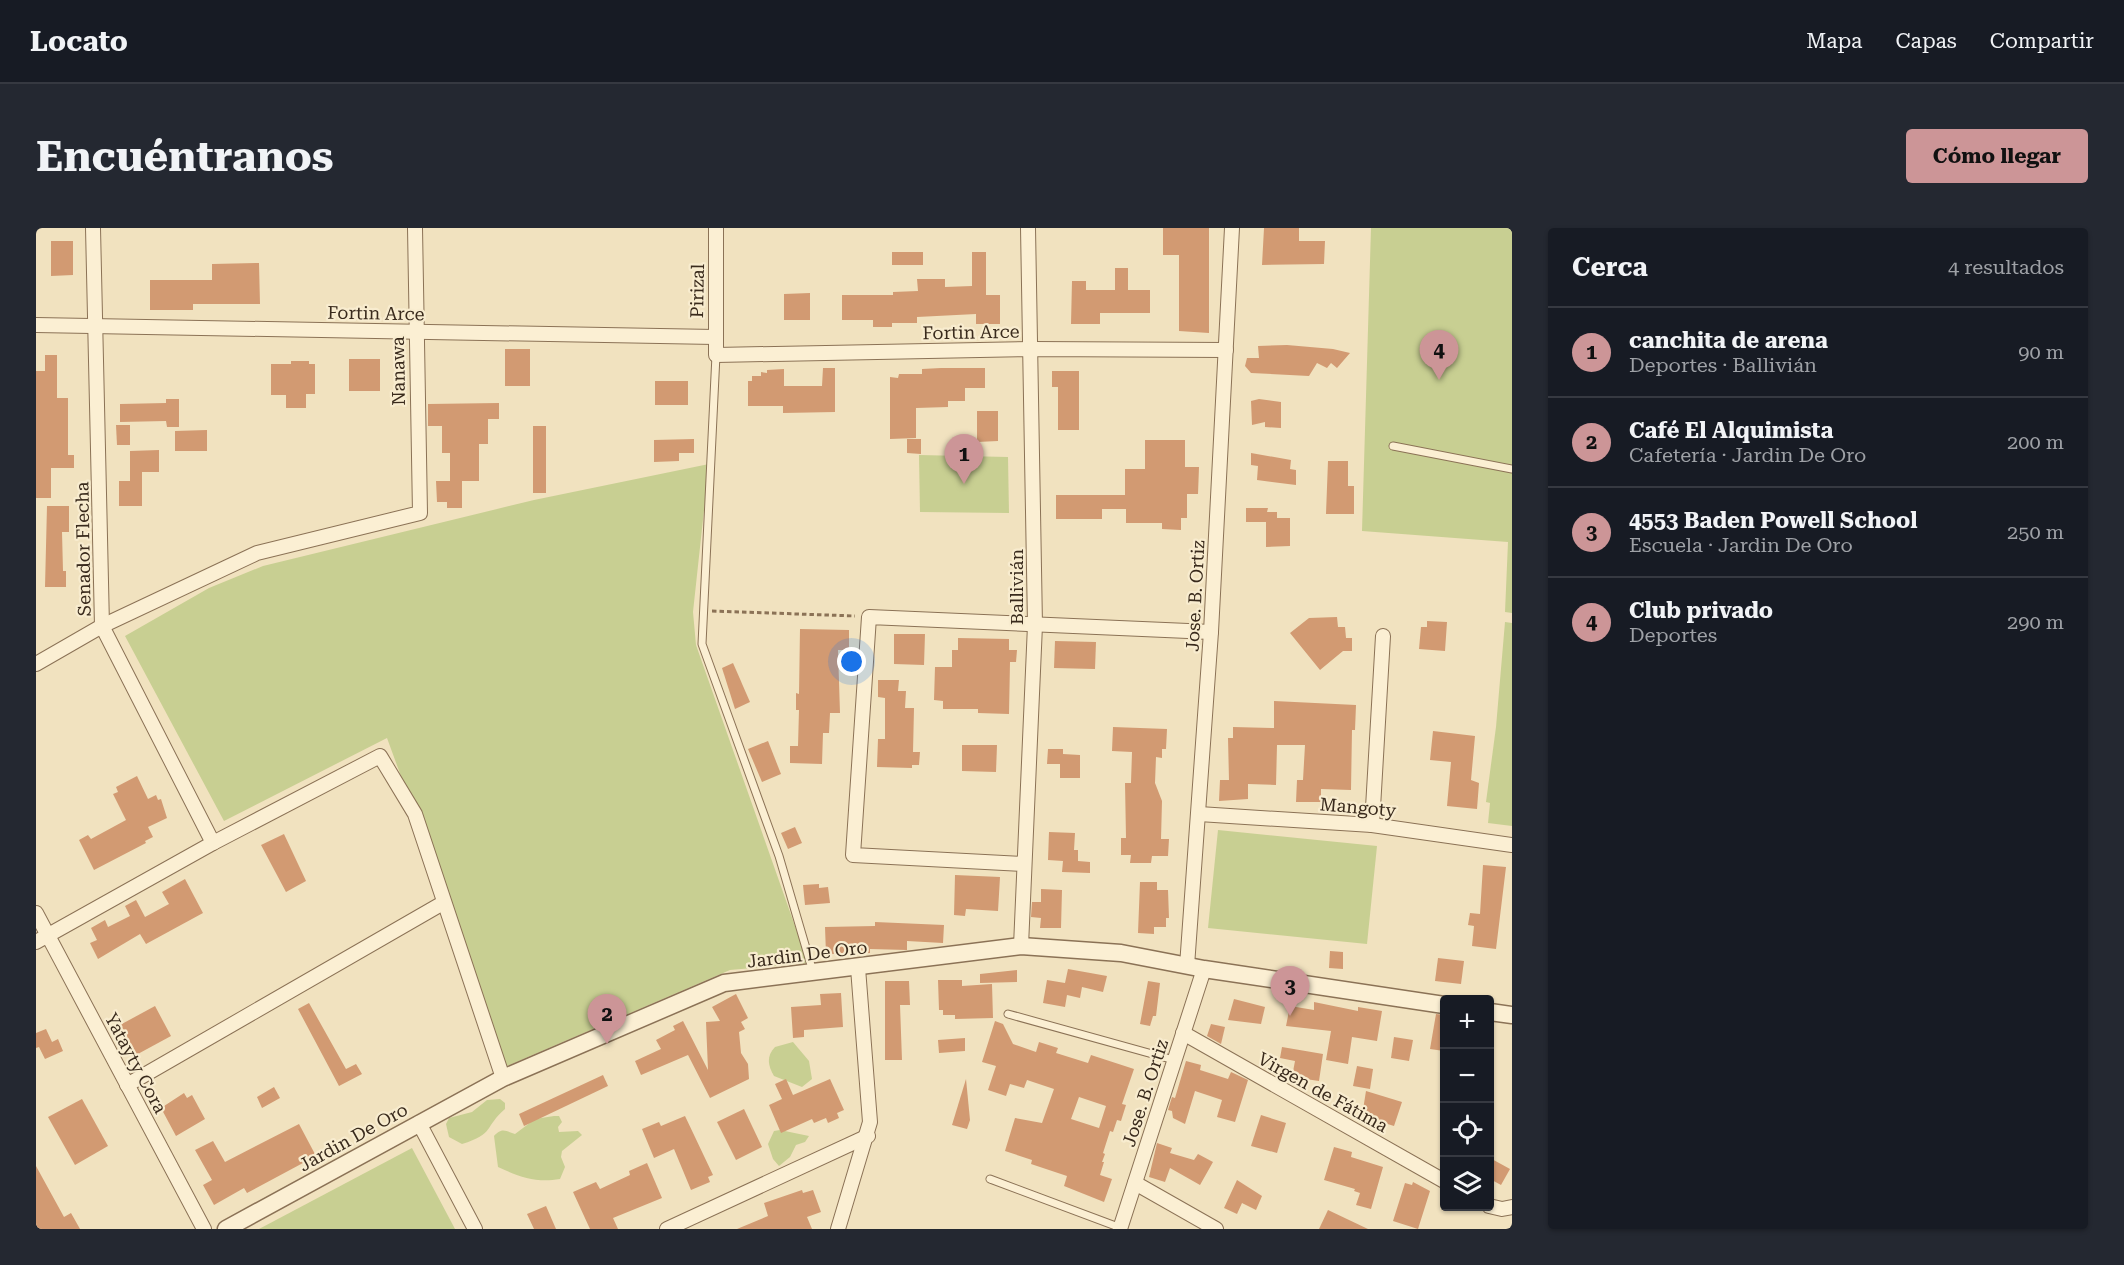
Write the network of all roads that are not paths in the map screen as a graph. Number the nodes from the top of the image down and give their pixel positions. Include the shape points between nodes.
1 (93, 228) edge
2 (415, 228) edge
3 (716, 228) edge
4 (1028, 228) edge
5 (1232, 228) edge
6 (36, 325) edge
7 (97, 325) junction
8 (416, 332) junction
9 (715, 337) junction
10 (1032, 349) junction
11 (1226, 350) junction
12 (716, 355) junction
13 (1393, 446) dead end
14 (1512, 469) edge
15 (1035, 625) junction
16 (102, 627) junction
17 (1211, 632) junction
18 (1383, 636) dead end
19 (36, 664) edge
20 (1199, 814) junction
21 (1372, 825) junction
22 (213, 843) junction
23 (1512, 845) edge
24 (1024, 864) junction
25 (443, 903) junction
26 (36, 913) edge
27 (49, 935) junction
28 (36, 942) edge
29 (1021, 946) junction
30 (858, 968) junction
31 (1196, 968) junction
32 (813, 973) junction
33 (1440, 1004) edge
34 (1494, 1013) edge
35 (1008, 1014) dead end
36 (1512, 1015) edge
37 (1183, 1033) junction
38 (1174, 1060) junction
39 (503, 1078) junction
40 (127, 1085) junction
41 (419, 1123) junction
42 (868, 1136) junction
43 (990, 1179) dead end
44 (1440, 1179) edge
45 (1135, 1183) junction
46 (1494, 1207) edge
47 (1512, 1207) edge
48 (1121, 1228) edge
49 (204, 1229) edge
50 (226, 1229) edge
51 (475, 1229) edge
52 (667, 1229) edge
53 (838, 1229) edge
54 (1216, 1229) edge

1 - 7 street, Senador Flecha
2 - 8 street, Nanawa
3 - 9 street, Pirizal
4 - 10 street, Ballivián
5 - 11 street, Jose. B. Ortiz
6 - 7 street, Fortin Arce
7 - 8 street, Fortin Arce
7 - 16 street, Senador Flecha
8 - 9 street, Fortin Arce
8 - 16 street, Nanawa via 420,513 257,553
9 - 12 street, Pirizal
10 - 11 street, Fortin Arce
10 - 12 street, Fortin Arce
10 - 15 street, Ballivián
11 - 17 street, Jose. B. Ortiz
12 - 32 lane via 702,644 779,856
13 - 14 lane
15 - 17 street
15 - 24 street, Ballivián
15 - 24 street via 869,617 853,855
16 - 19 street
16 - 22 street, Senador Flecha
17 - 20 street, Jose. B. Ortiz
18 - 21 street
20 - 21 street, Mangoty
20 - 31 street, Jose. B. Ortiz
21 - 23 street, Mangoty
22 - 25 street via 380,756 415,814
22 - 27 street
24 - 29 street, Ballivián
25 - 39 street
25 - 40 street
26 - 27 street, Yatayty Cora
27 - 28 street
27 - 40 street, Yatayty Cora
29 - 30 street, Jardin De Oro
29 - 31 street, Jardin De Oro via 1121,952
30 - 32 street, Jardin De Oro
30 - 42 street
31 - 33 street, Jardin De Oro
31 - 37 street, Jose. B. Ortiz
32 - 39 street, Jardin De Oro via 724,983
34 - 36 street
35 - 38 lane
37 - 38 street, Jose. B. Ortiz
37 - 44 street, Virgen de Fátima
38 - 45 street, Jose. B. Ortiz
39 - 41 street, Jardin De Oro
40 - 49 street, Yatayty Cora
41 - 50 street, Jardin De Oro
41 - 51 street
42 - 52 street
42 - 53 street
43 - 48 lane
45 - 48 street, Jose. B. Ortiz
45 - 54 street
46 - 47 street

